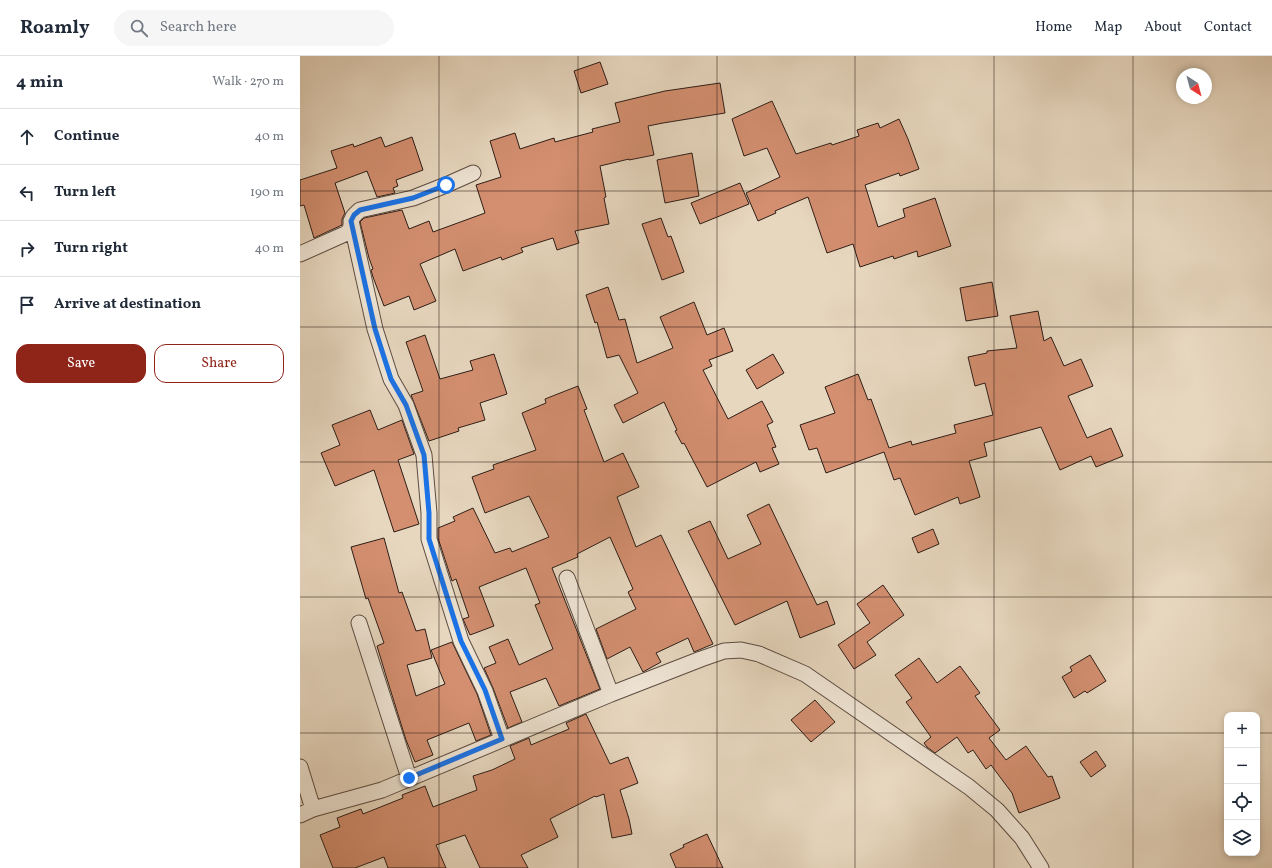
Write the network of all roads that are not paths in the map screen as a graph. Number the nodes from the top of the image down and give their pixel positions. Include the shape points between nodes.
1 (473, 172) dead end
2 (351, 221) junction
3 (300, 254) edge
4 (567, 578) dead end
5 (359, 623) dead end
6 (610, 694) junction
7 (502, 739) junction
8 (300, 767) edge
9 (409, 778) junction
10 (307, 812) edge
11 (1041, 868) edge

1 - 2 street via 413,198 360,210
2 - 3 street via 351,228 347,233
2 - 7 street via 375,329 391,379 406,405 424,455 429,539 461,641 485,690
4 - 6 street
5 - 9 street
6 - 7 street
6 - 11 street via 724,651 741,650 760,654 805,674 968,787 997,810 1022,838
7 - 9 street
8 - 10 street
9 - 10 street via 382,790

